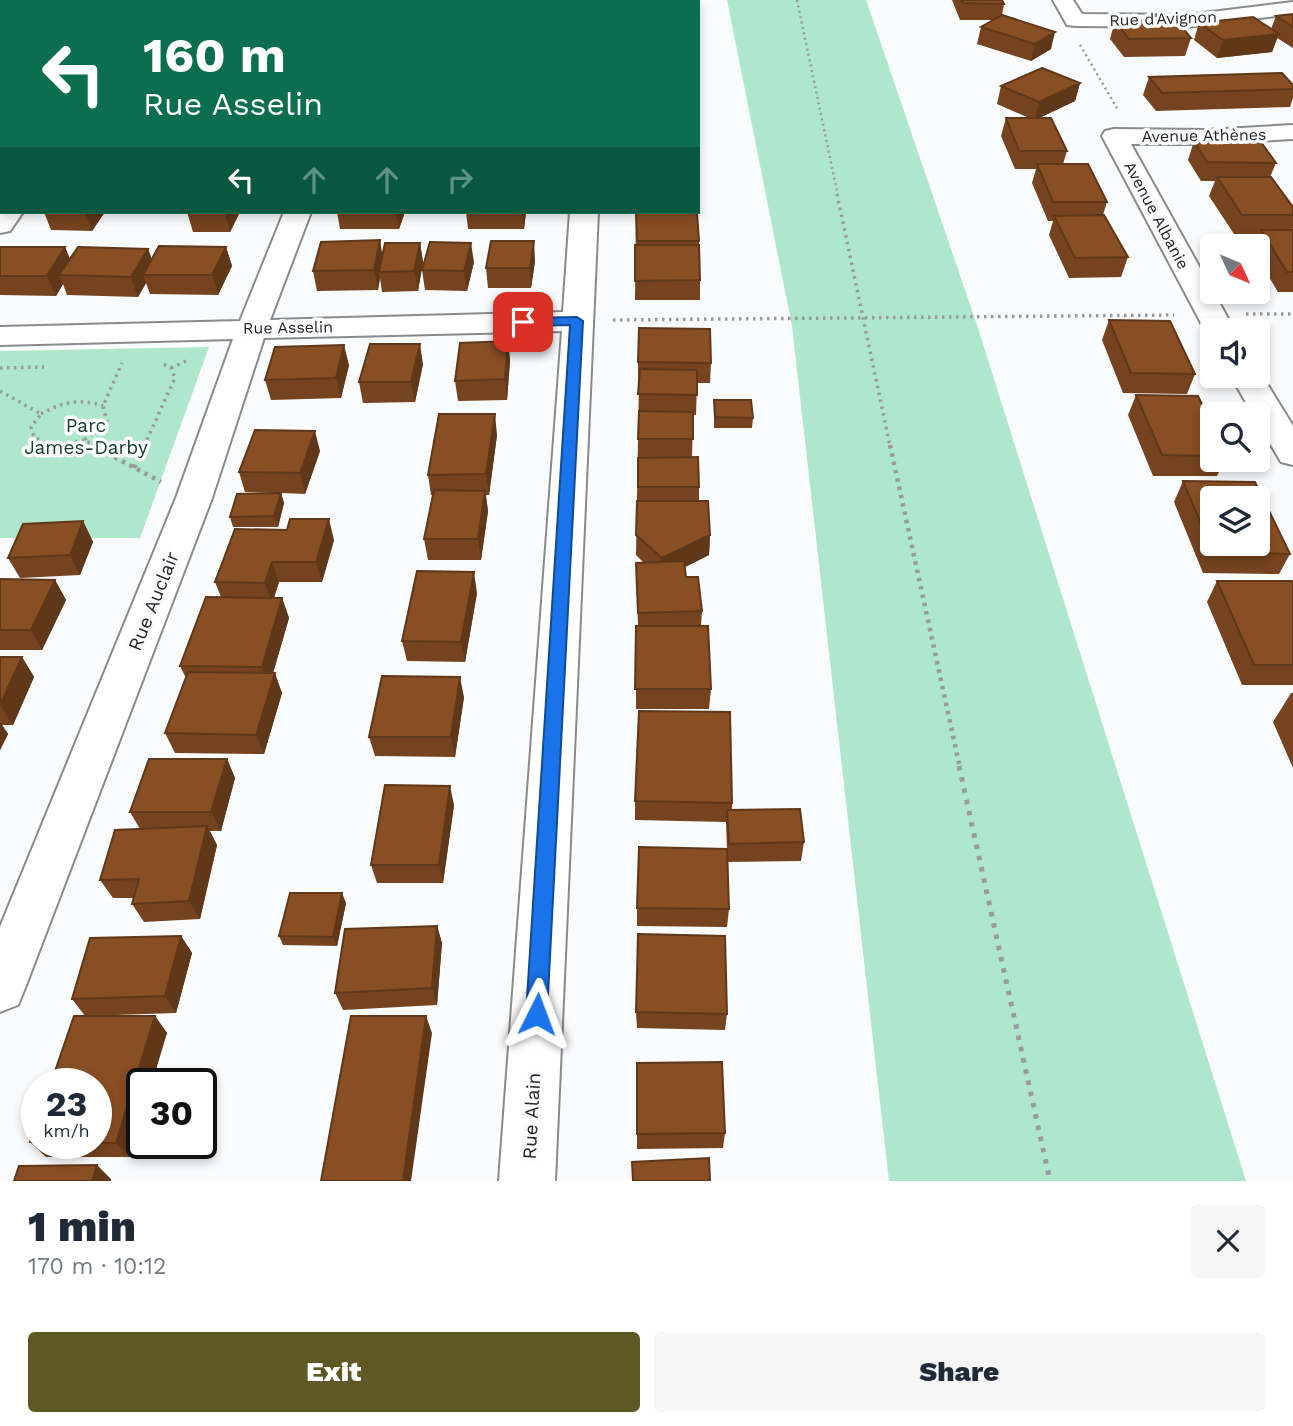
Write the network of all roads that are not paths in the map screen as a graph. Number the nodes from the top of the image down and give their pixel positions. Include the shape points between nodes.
1 (1063, 0) edge
2 (1293, 8) edge
3 (1293, 132) edge
4 (1114, 136) joint
5 (296, 214) edge
6 (584, 214) edge
7 (1213, 318) edge
8 (577, 321) junction
9 (252, 328) junction
10 (0, 336) edge
11 (1254, 388) edge
12 (1293, 454) edge
13 (0, 988) edge
14 (527, 1181) edge

1 - 2 street, Rue d'Avignon via 1075,20 1187,21
3 - 4 street, Avenue Athènes
4 - 7 street, Avenue Albanie
5 - 9 street, Rue Auclair
6 - 8 street, Rue Alain
8 - 9 street, Rue Asselin
8 - 14 street, Rue Alain
9 - 10 street, Rue Asselin
9 - 13 street, Rue Auclair via 194,498
11 - 12 street

